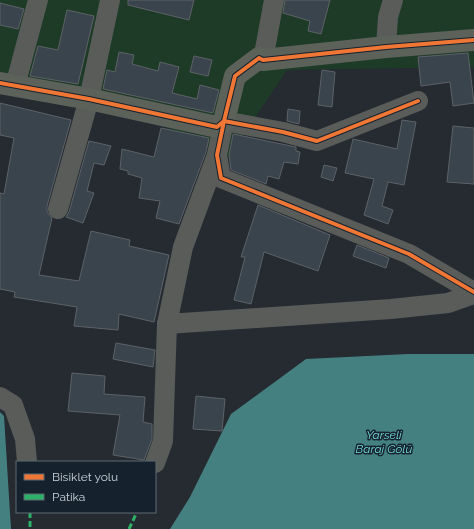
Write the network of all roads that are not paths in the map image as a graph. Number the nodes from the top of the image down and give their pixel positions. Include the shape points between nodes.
1 (38, 0) edge
2 (110, 0) edge
3 (274, 0) edge
4 (393, 0) edge
5 (474, 40) edge
6 (386, 47) junction
7 (263, 60) junction
8 (8, 84) edge
9 (89, 99) junction
10 (418, 101) dead end
11 (224, 121) junction
12 (217, 155) junction
13 (58, 210) dead end
14 (474, 293) edge
15 (167, 324) junction
16 (0, 397) edge
17 (27, 461) edge
18 (156, 461) edge

1 - 8 street
2 - 9 street
3 - 7 street
4 - 6 street via 388,17
5 - 6 street
6 - 7 street
7 - 11 street via 258,58 235,76
8 - 9 street
9 - 11 street via 217,127
9 - 13 street
10 - 11 street via 317,141
11 - 12 street
12 - 14 street via 221,178 409,254
12 - 15 street via 183,247
14 - 15 street via 448,304
15 - 18 street via 163,441
16 - 17 street via 13,405 25,439

